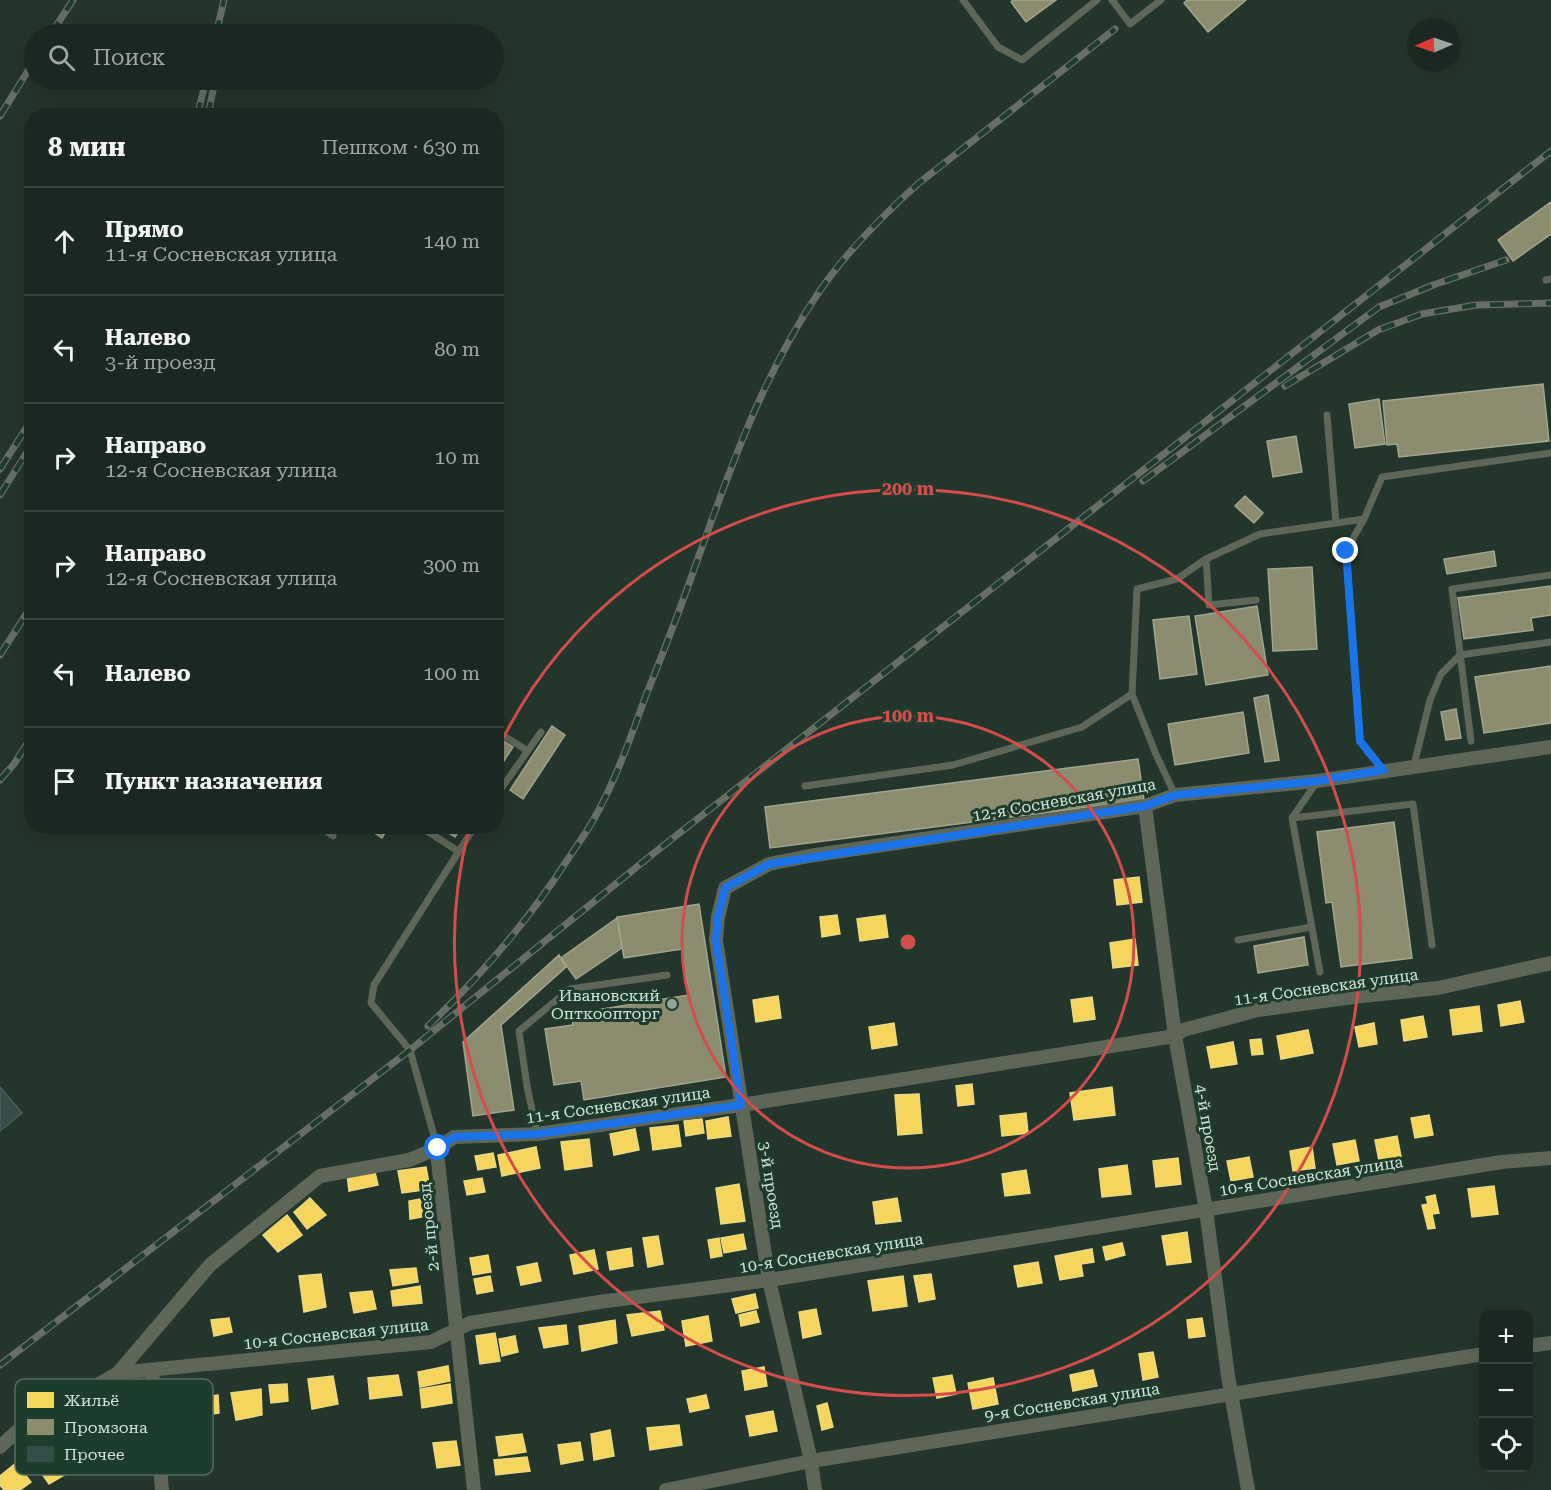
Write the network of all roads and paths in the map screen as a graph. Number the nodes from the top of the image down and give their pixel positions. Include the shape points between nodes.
1 (963, 0) edge
2 (1097, 0) edge
3 (1112, 0) edge
4 (1161, 0) edge
5 (1327, 415) dead end
6 (1551, 453) edge
7 (1364, 519) junction
8 (1336, 523) junction
9 (1206, 560) junction
10 (1551, 575) edge
11 (1256, 600) dead end
12 (1551, 642) edge
13 (1460, 655) junction
14 (1132, 694) junction
15 (541, 732) dead end
16 (504, 736) edge
17 (1471, 741) dead end
18 (1551, 747) edge
19 (528, 751) junction
20 (1414, 765) junction
21 (1383, 770) junction
22 (1317, 781) junction
23 (504, 786) edge
24 (805, 786) dead end
25 (1175, 795) junction
26 (1145, 806) junction
27 (1292, 819) junction
28 (330, 834) edge
29 (431, 834) edge
30 (470, 834) edge
31 (333, 836) dead end
32 (458, 851) junction
33 (718, 917) joint
34 (1312, 927) junction
35 (1238, 940) dead end
36 (1432, 945) dead end
37 (1551, 963) edge
38 (1320, 972) dead end
39 (667, 975) dead end
40 (1175, 1036) junction
41 (741, 1105) junction
42 (537, 1134) junction
43 (437, 1146) junction
44 (1551, 1158) edge
45 (1206, 1210) junction
46 (769, 1280) junction
47 (457, 1330) junction
48 (1551, 1343) edge
49 (1533, 1345) edge
50 (1479, 1355) edge
51 (152, 1370) junction
52 (118, 1373) junction
53 (108, 1379) edge
54 (153, 1379) edge
55 (1231, 1394) junction
56 (15, 1433) edge
57 (0, 1447) edge
58 (811, 1461) junction
59 (161, 1475) edge
60 (162, 1490) edge
61 (474, 1490) edge
62 (666, 1490) edge
63 (815, 1490) edge
64 (1248, 1490) edge

1 - 2 lane via 998,47 1022,60
3 - 4 lane via 1130,24
5 - 8 lane
6 - 7 lane via 1382,477
7 - 8 lane
7 - 21 lane via 1346,551 1360,741
8 - 9 lane via 1260,534
9 - 11 lane via 1209,605
9 - 14 lane via 1177,579 1137,589
10 - 13 lane via 1452,589
12 - 13 lane
13 - 17 lane
13 - 20 lane via 1441,674 1430,700
14 - 24 lane via 1082,727 953,765
14 - 25 lane
15 - 19 lane
16 - 19 lane
18 - 20 street, 12-я Сосневская улица
19 - 23 lane
20 - 21 street, 12-я Сосневская улица
21 - 22 street, 12-я Сосневская улица
22 - 25 street, 12-я Сосневская улица
22 - 27 lane
25 - 26 street, 12-я Сосневская улица
26 - 33 street, 12-я Сосневская улица via 769,864 725,888
26 - 40 street, 4-й проезд
27 - 34 lane
27 - 36 lane via 1413,804
28 - 31 lane
29 - 32 lane
30 - 32 lane, 2-й проезд
32 - 43 lane, 2-й проезд via 374,986 371,1003 410,1050
33 - 41 street, 3-й проезд via 716,940
34 - 35 lane
34 - 38 lane
37 - 40 street, 11-я Сосневская улица via 1438,988 1257,1010 1182,1030
39 - 42 lane via 570,989 519,1031
40 - 41 street, 11-я Сосневская улица
40 - 45 street, 4-й проезд
41 - 42 street, 11-я Сосневская улица
41 - 46 street, 3-й проезд
42 - 43 street, 11-я Сосневская улица via 454,1137
43 - 47 street, 2-й проезд
43 - 52 street, 11-я Сосневская улица via 410,1160 320,1176 210,1264
44 - 45 street, 10-я Сосневская улица via 1502,1162
45 - 46 street, 10-я Сосневская улица
45 - 55 street, 4-й проезд
46 - 47 street, 10-я Сосневская улица via 576,1306 470,1323
46 - 58 street, 3-й проезд
47 - 51 street, 10-я Сосневская улица via 431,1342
47 - 61 street, 2-й проезд
48 - 49 street
50 - 55 street, 9-я Сосневская улица
51 - 52 street, 10-я Сосневская улица
51 - 54 street
52 - 53 street, 11-я Сосневская улица
55 - 58 street, 9-я Сосневская улица
55 - 64 street, 4-й проезд
56 - 57 street, 11-я Сосневская улица
58 - 62 street, 9-я Сосневская улица
58 - 63 street, 3-й проезд
59 - 60 street

